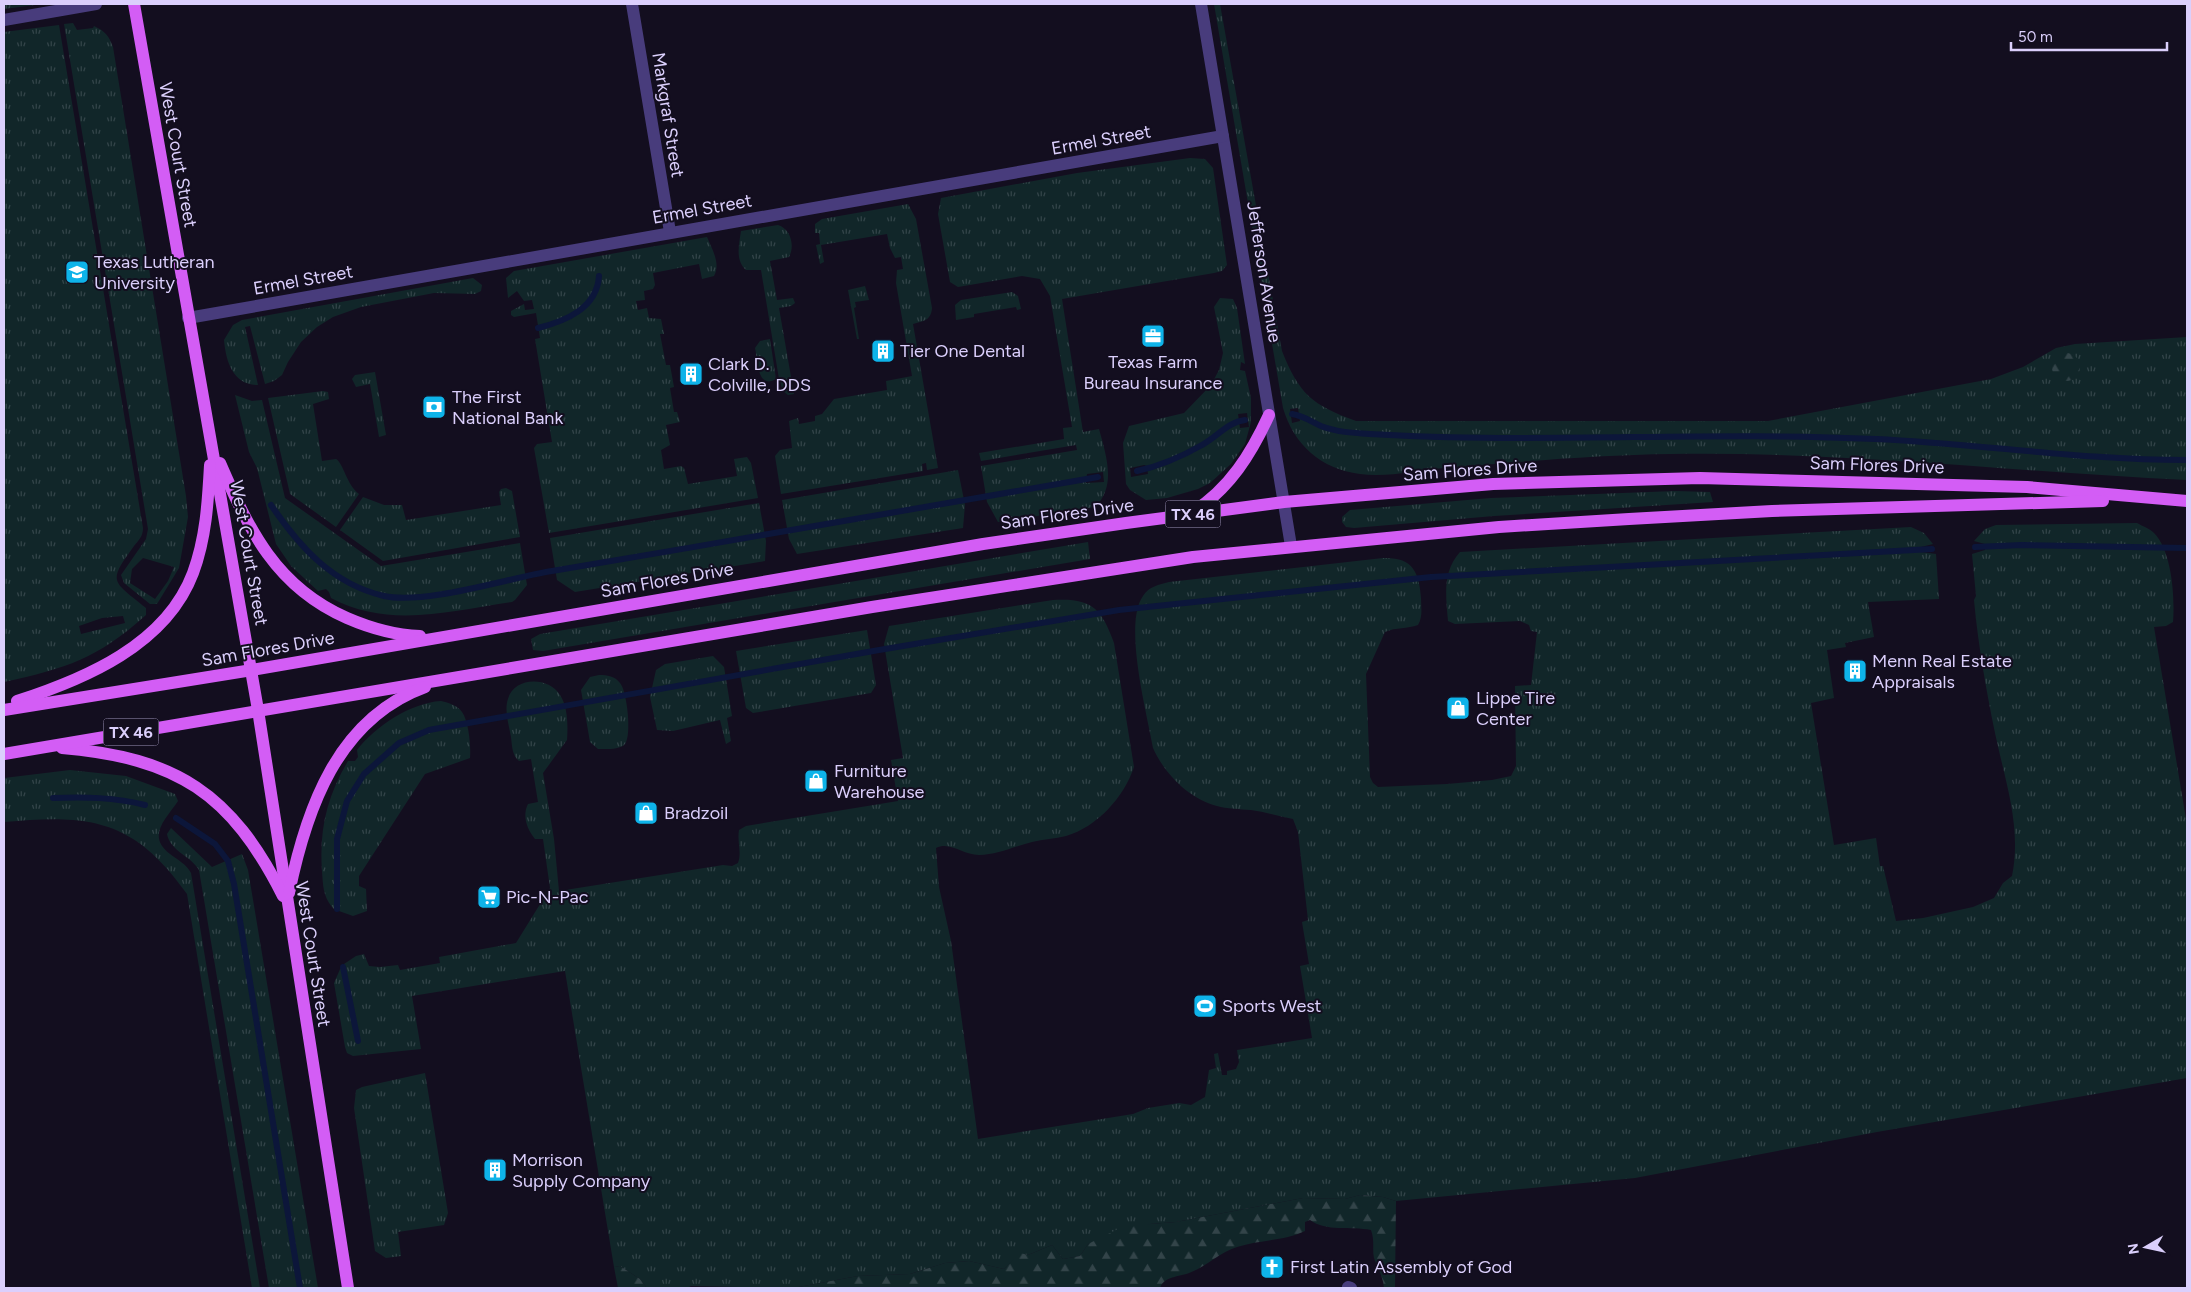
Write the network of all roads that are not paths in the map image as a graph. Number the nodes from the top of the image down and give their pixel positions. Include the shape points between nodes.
1 (96, 4) edge
2 (134, 4) edge
3 (632, 4) edge
4 (1201, 4) edge
5 (4, 20) edge
6 (1223, 136) junction
7 (670, 232) junction
8 (188, 318) junction
9 (1269, 415) junction
10 (212, 442) junction
11 (2146, 499) junction
12 (2187, 501) edge
13 (1284, 502) junction
14 (1190, 514) junction
15 (1291, 546) junction
16 (441, 637) junction
17 (252, 670) junction
18 (449, 678) junction
19 (4, 706) edge
20 (4, 710) edge
21 (258, 710) junction
22 (45, 747) junction
23 (4, 754) edge
24 (287, 903) junction
25 (348, 1288) edge

1 - 5 street
2 - 8 main road, West Court Street
3 - 7 street, Markgraf Street
4 - 6 street, Jefferson Avenue
6 - 7 street, Ermel Street
6 - 9 street, Jefferson Avenue
7 - 8 street, Ermel Street
8 - 10 main road, West Court Street
9 - 13 street, Jefferson Avenue
9 - 14 main road via 1236,473 1210,501
10 - 16 main road via 256,538 289,582 319,604 357,622 398,634
10 - 17 main road, West Court Street
10 - 19 main road via 207,514 200,548 190,580 174,608 153,631 122,655 81,676
11 - 12 main road, Sam Flores Drive / TX 46
11 - 13 main road, Sam Flores Drive / TX 46 via 2028,487 1700,478 1493,484
11 - 15 main road, Sam Flores Drive / TX 46 via 1762,512 1499,527
13 - 14 main road, Sam Flores Drive / TX 46
13 - 15 street, Jefferson Avenue
14 - 16 main road, Sam Flores Drive / TX 46 via 983,544
15 - 18 main road, Sam Flores Drive / TX 46 via 1064,577
16 - 17 main road, Sam Flores Drive / TX 46
17 - 20 main road, Sam Flores Drive / TX 46
17 - 21 main road, West Court Street
18 - 21 main road, Sam Flores Drive / TX 46
18 - 24 main road via 400,699 370,721 343,748 315,800 295,864
21 - 22 main road, Sam Flores Drive / TX 46
21 - 24 main road, West Court Street
22 - 23 main road, Sam Flores Drive / TX 46
22 - 24 main road via 106,752 131,758 155,766 193,786 228,812 244,831 267,863
24 - 25 main road, West Court Street

